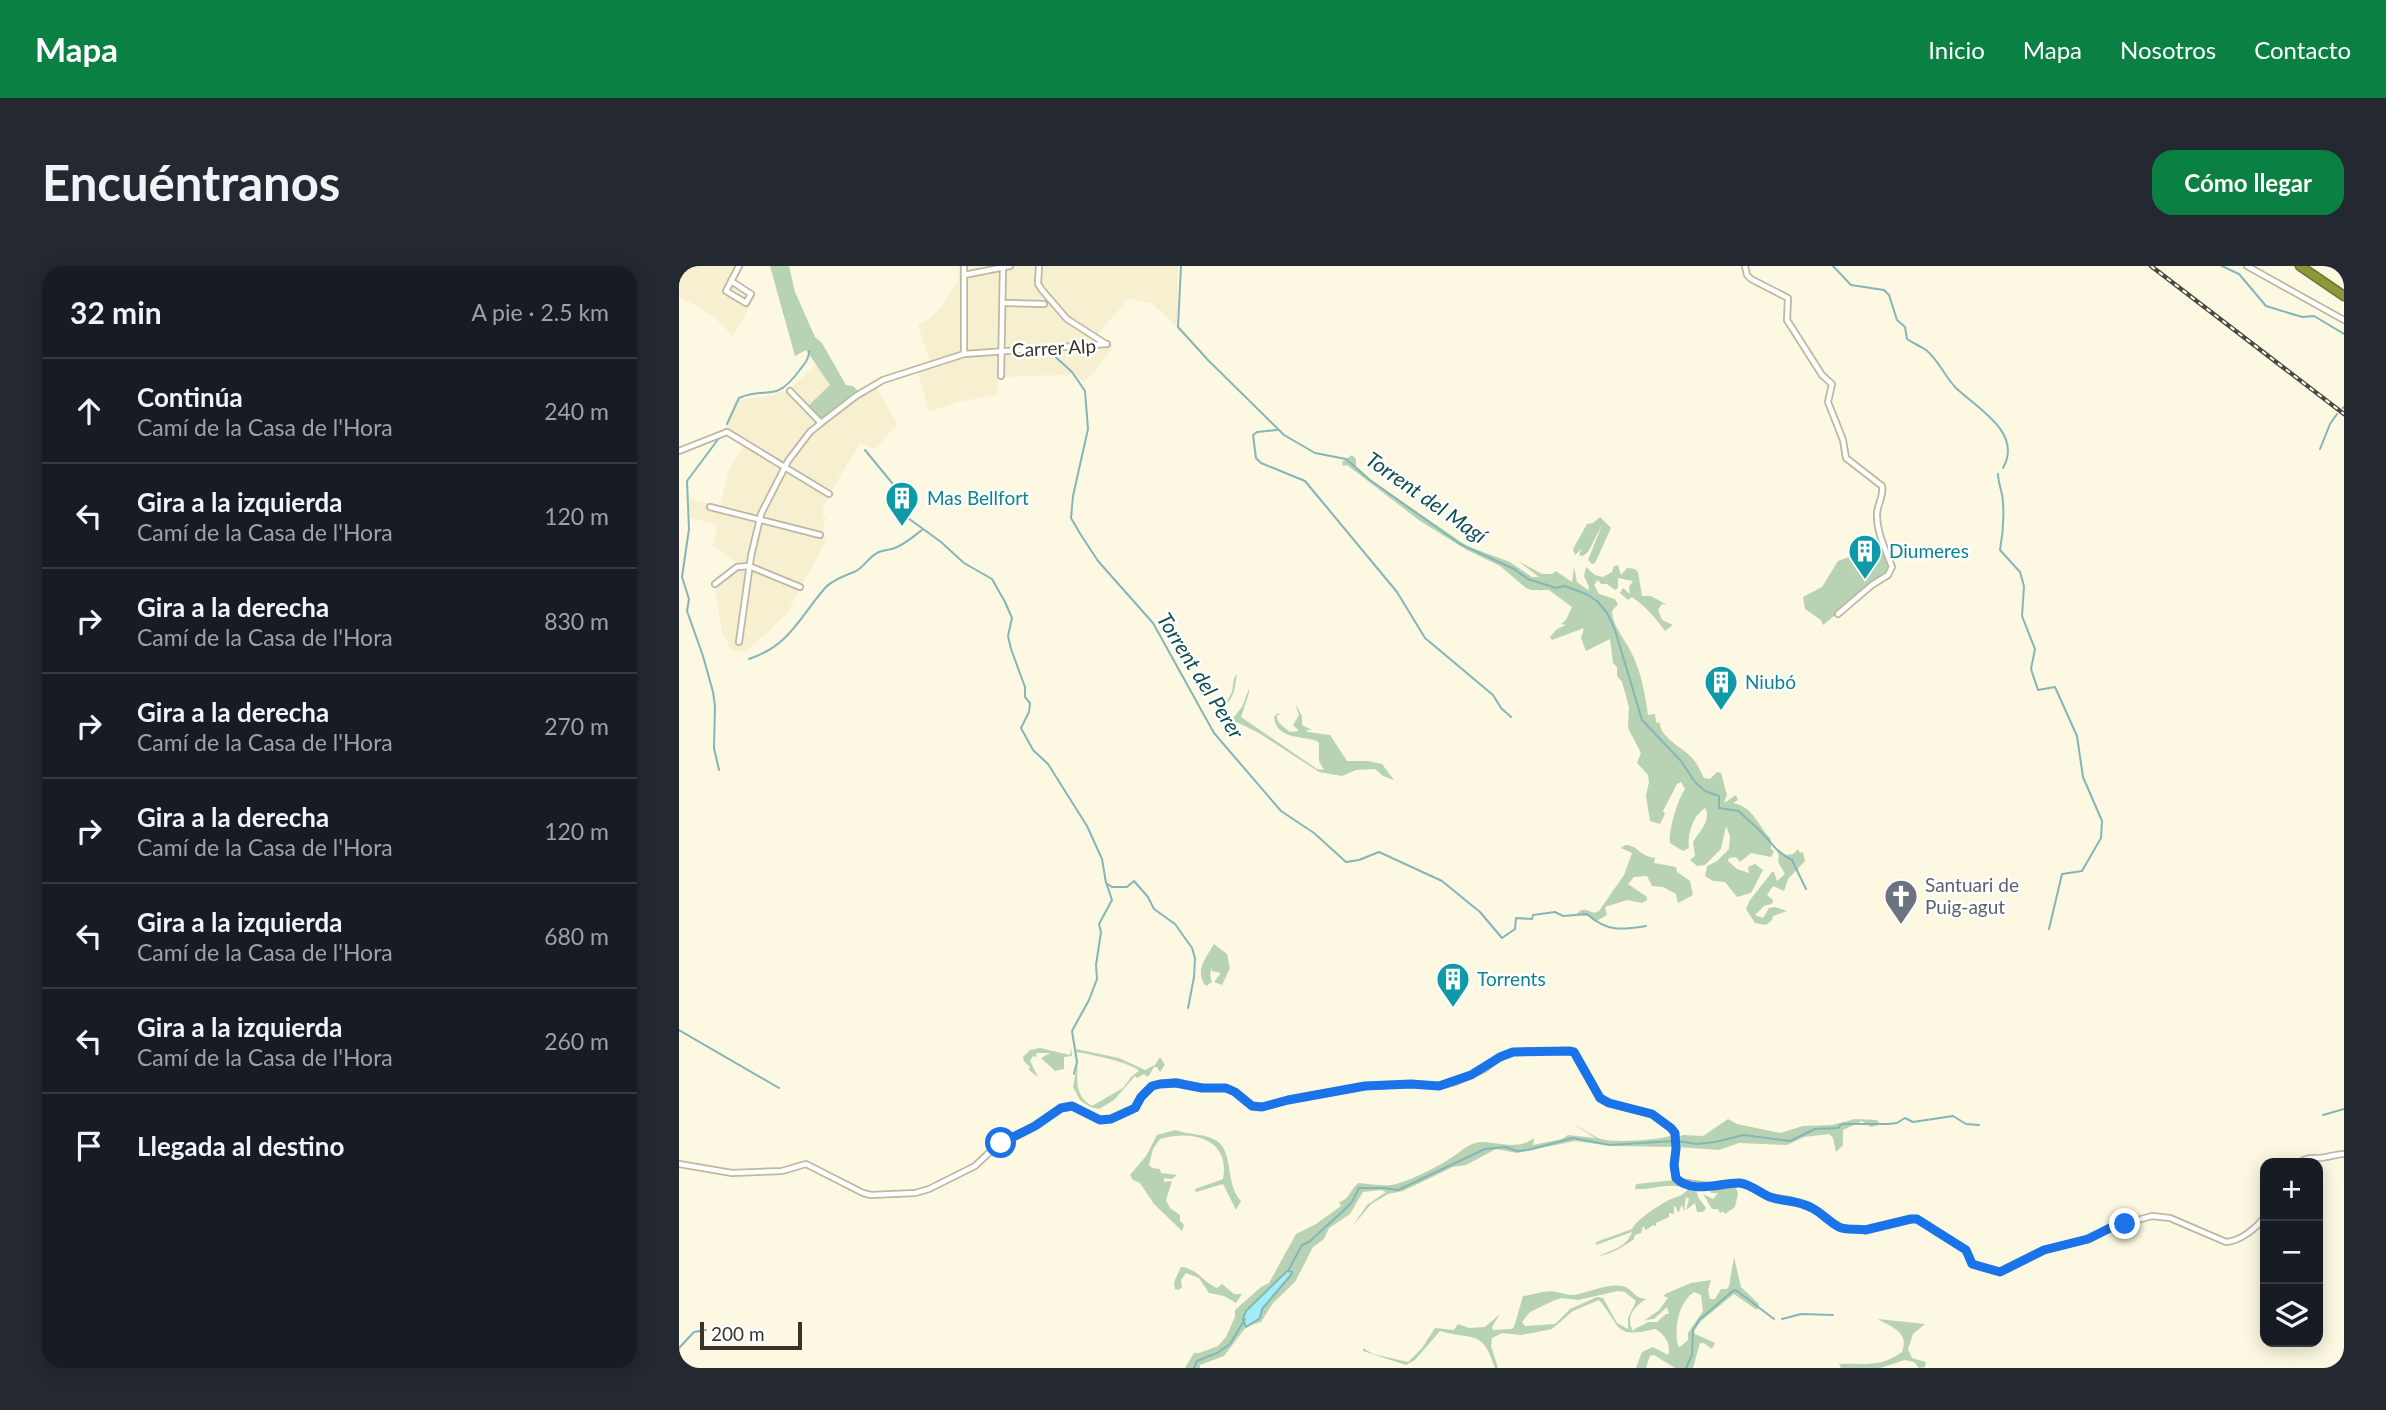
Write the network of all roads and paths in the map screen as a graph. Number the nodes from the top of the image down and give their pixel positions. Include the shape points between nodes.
1 (739, 266) edge
2 (964, 266) edge
3 (1010, 266) edge
4 (1039, 266) edge
5 (1745, 266) edge
6 (2247, 266) edge
7 (2300, 266) edge
8 (1003, 267) edge
9 (964, 275) junction
10 (731, 281) junction
11 (2344, 296) edge
12 (1003, 303) junction
13 (1044, 303) dead end
14 (2344, 320) edge
15 (1001, 351) junction
16 (964, 354) junction
17 (1000, 376) dead end
18 (790, 391) dead end
19 (821, 423) junction
20 (679, 451) edge
21 (785, 467) junction
22 (829, 494) dead end
23 (711, 507) dead end
24 (759, 520) junction
25 (820, 535) dead end
26 (750, 566) junction
27 (715, 584) dead end
28 (800, 587) dead end
29 (1838, 614) dead end
30 (739, 642) dead end
31 (2344, 1154) edge
32 (2322, 1158) edge
33 (679, 1164) edge
34 (2261, 1221) edge

1 - 10 street
2 - 9 street
3 - 8 street
4 - 15 street, Carrer Alp via 1038,284 1067,319 1107,344
5 - 29 street via 1751,279 1788,298 1787,320 1832,384 1828,402 1846,458 1882,486 1877,516 1892,567
6 - 14 street
7 - 11 highway
8 - 9 street
8 - 12 street
9 - 16 street
10 - 10 street via 726,291 746,303 751,294
12 - 13 street
12 - 15 street
15 - 16 street, Carrer Alp
15 - 17 street
16 - 19 street, Carrer Alp via 883,380
18 - 19 street
19 - 21 street, Carrer Alp
20 - 21 street via 727,432
21 - 22 street
21 - 24 street, Carrer Alp
23 - 24 street
24 - 25 street
24 - 26 street, Carrer Alp
26 - 27 street via 737,567
26 - 28 street
26 - 30 street, Carrer Alp
31 - 32 street
33 - 34 street via 732,1173 782,1171 806,1164 863,1193 915,1193 975,1166 993,1149 1061,1108 1072,1106 1100,1120 1111,1119 1135,1108 1152,1086 1160,1084 1226,1088 1252,1106 1262,1107 1365,1086 1439,1086 1513,1052 1562,1050 1574,1052 1600,1098 1652,1114 1671,1128 1680,1182 1747,1185 1813,1208 1840,1228 1865,1230 1917,1219 1966,1250 1972,1264 1991,1271 2000,1272 2044,1250 2152,1216 2170,1218 2226,1242

